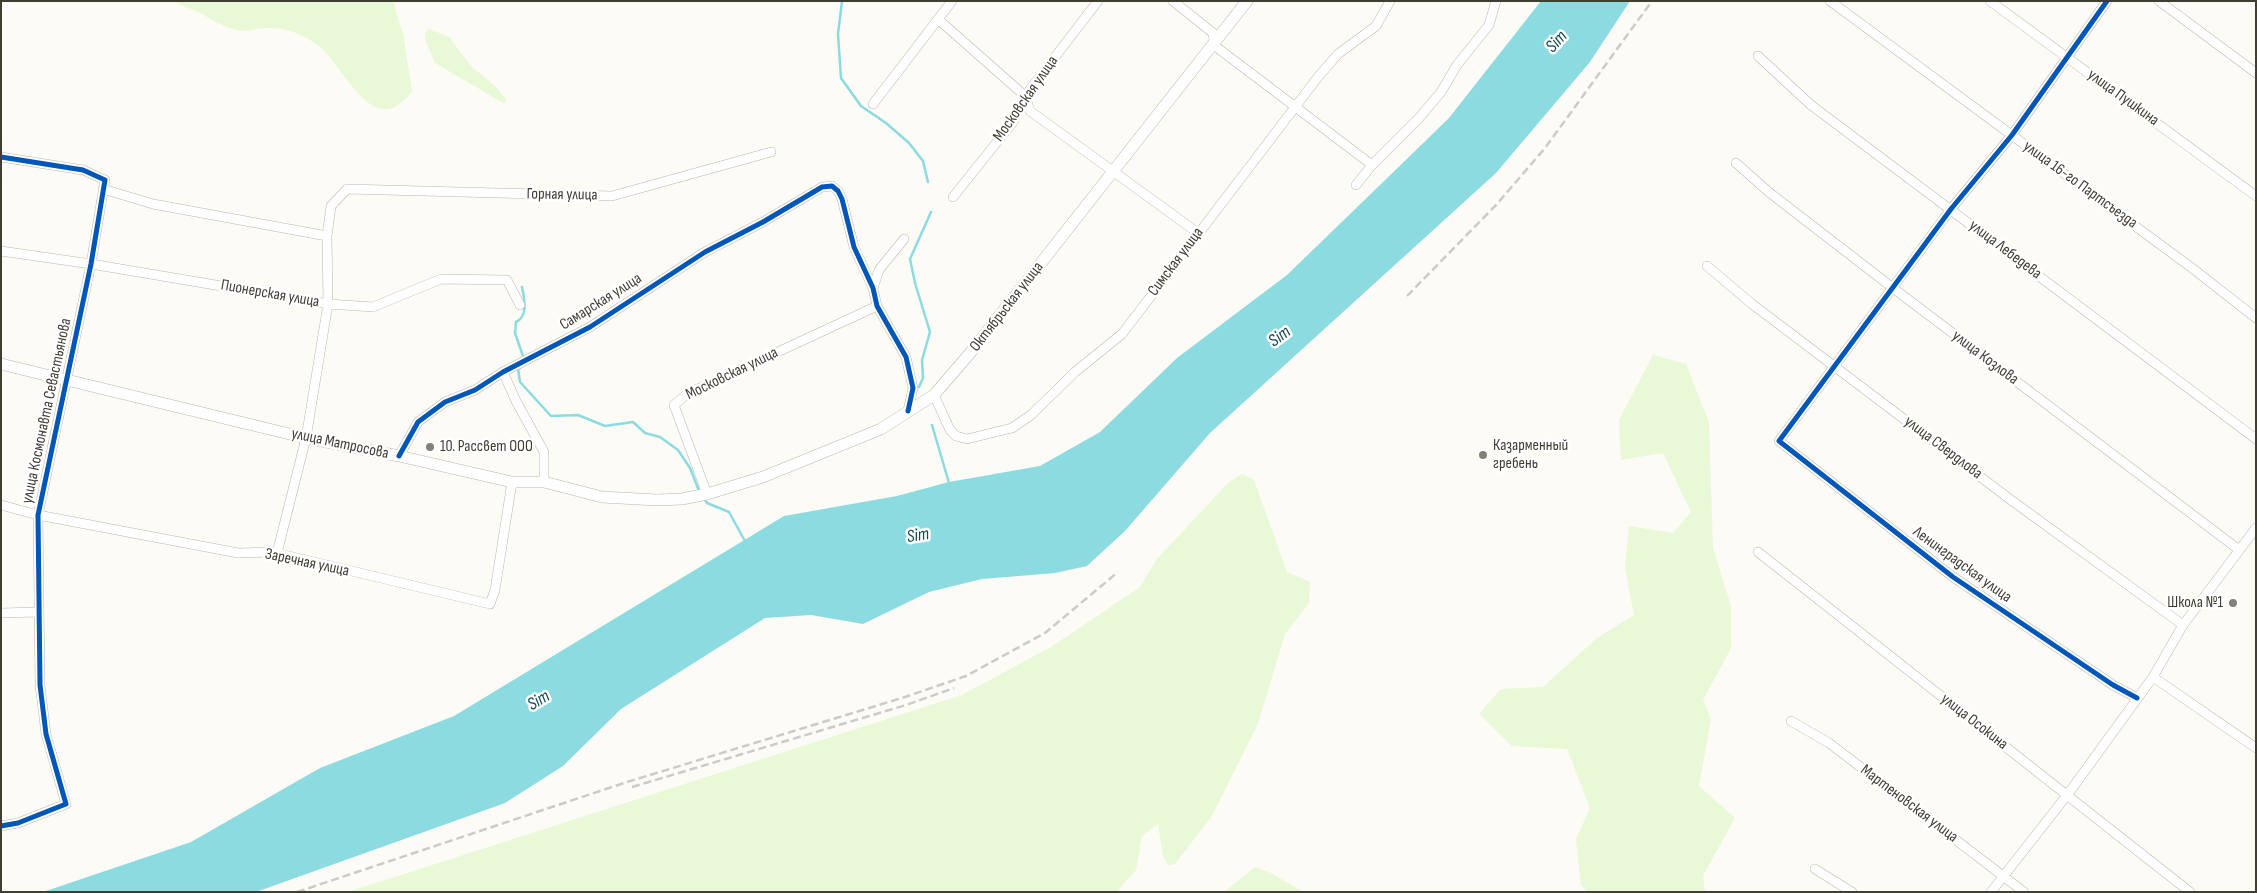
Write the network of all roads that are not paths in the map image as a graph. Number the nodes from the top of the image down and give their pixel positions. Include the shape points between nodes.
1 (952, 1) edge
2 (1098, 1) edge
3 (1173, 1) edge
4 (1247, 1) edge
5 (1390, 1) edge
6 (1496, 1) edge
7 (1830, 1) edge
8 (1990, 1) edge
9 (2107, 1) edge
10 (2159, 1) edge
11 (939, 20) junction
12 (1214, 41) junction
13 (1758, 56) dead end
14 (2068, 58) junction
15 (2256, 73) edge
16 (1025, 96) junction
17 (873, 104) dead end
18 (1296, 107) junction
19 (2012, 135) junction
20 (771, 152) dead end
21 (1, 157) edge
22 (1736, 163) dead end
23 (1372, 165) junction
24 (1114, 171) junction
25 (1356, 185) dead end
26 (103, 190) junction
27 (2256, 196) edge
28 (953, 197) dead end
29 (1951, 209) junction
30 (1198, 233) junction
31 (327, 236) junction
32 (904, 239) dead end
33 (1, 251) edge
34 (91, 264) junction
35 (1707, 266) dead end
36 (873, 288) junction
37 (1893, 288) junction
38 (328, 304) junction
39 (520, 306) dead end
40 (877, 306) junction
41 (2256, 318) edge
42 (1, 364) edge
43 (1835, 366) junction
44 (503, 372) junction
45 (66, 380) junction
46 (934, 395) junction
47 (908, 411) junction
48 (306, 438) junction
49 (2256, 440) edge
50 (399, 456) junction
51 (512, 482) junction
52 (544, 482) junction
53 (707, 494) junction
54 (682, 499) joint
55 (1, 505) edge
56 (38, 515) junction
57 (2256, 528) edge
58 (2238, 549) junction
59 (1758, 552) dead end
60 (277, 553) junction
61 (38, 612) junction
62 (1, 613) edge
63 (2183, 625) junction
64 (2153, 677) junction
65 (2138, 698) junction
66 (1791, 721) dead end
67 (2256, 748) edge
68 (2068, 794) junction
69 (1, 826) edge
70 (1815, 869) dead end
71 (2003, 875) junction
72 (1852, 892) edge
73 (1991, 892) edge
74 (2024, 892) edge
75 (2190, 892) edge

1 - 11 street
2 - 16 street, Московская улица
3 - 12 street via 1213,33
4 - 12 main road, Октябрьская улица
5 - 18 street, Симская улица via 1376,26 1338,54
6 - 23 street via 1489,25 1457,65 1441,92
7 - 19 street, улица 16-го Партсъезда
8 - 14 street, улица Пушкина
9 - 14 street
10 - 15 street
11 - 16 street
11 - 17 street
12 - 18 street via 1215,46
12 - 24 main road, Октябрьская улица
13 - 29 street, улица Лебедева via 1811,105
14 - 19 street
14 - 27 street, улица Пушкина
16 - 24 street via 1030,111
16 - 28 street, Московская улица via 1013,122
18 - 23 street
18 - 30 street, Симская улица
19 - 29 street
19 - 41 street, улица 16-го Партсъезда
20 - 31 street, Горная улица via 612,196 347,189 331,206
21 - 26 street via 83,170 105,180
22 - 37 street, улица Козлова
23 - 25 street
24 - 30 street
24 - 46 main road, Октябрьская улица
26 - 31 street via 153,204
26 - 34 street, улица Космонавта Севастьянова
29 - 37 street
29 - 49 street, улица Лебедева
30 - 46 street, Симская улица via 1122,334 1012,428 967,439 956,436
31 - 38 street
32 - 36 street via 880,270
33 - 34 street, Пионерская улица
34 - 38 street, Пионерская улица
34 - 45 street, улица Космонавта Севастьянова
35 - 43 street, улица Свердлова
36 - 40 street
36 - 44 street, Самарская улица via 854,247 842,198 832,186 822,187 706,252 590,327
37 - 43 street
37 - 58 street, улица Козлова
38 - 39 street, Пионерская улица via 373,307 441,279 492,278 507,280
38 - 48 street
40 - 47 street via 906,357 913,388
40 - 53 street, Московская улица via 687,394 674,405
42 - 45 main road, улица Матросова
43 - 63 street, улица Свердлова
43 - 65 street, Ленинградская улица via 1779,440 1953,577 2113,686
44 - 50 street, Самарская улица via 475,390 445,402 418,422
44 - 52 street via 544,452
45 - 48 main road, улица Матросова
45 - 56 street, улица Космонавта Севастьянова
46 - 47 main road, Октябрьская улица
47 - 53 main road, Октябрьская улица via 852,443
48 - 50 main road, улица Матросова
48 - 60 street
50 - 51 main road, улица Матросова
51 - 52 main road, улица Матросова
51 - 60 street, Заречная улица via 496,590 490,604
52 - 54 main road, улица Матросова via 602,497
53 - 54 main road, Октябрьская улица
55 - 56 street, Заречная улица
56 - 60 street, Заречная улица via 238,553
56 - 61 street, улица Космонавта Севастьянова
57 - 58 street
58 - 63 street
59 - 68 street, улица Осокина
61 - 62 street
61 - 69 street, улица Космонавта Севастьянова via 40,685 46,734 66,804 18,823
63 - 64 street
64 - 65 street
64 - 67 street
65 - 68 street
66 - 71 street, Мартеновская улица via 1829,743
68 - 71 street
68 - 75 street, улица Осокина
70 - 72 street
71 - 73 street
71 - 74 street, Мартеновская улица

